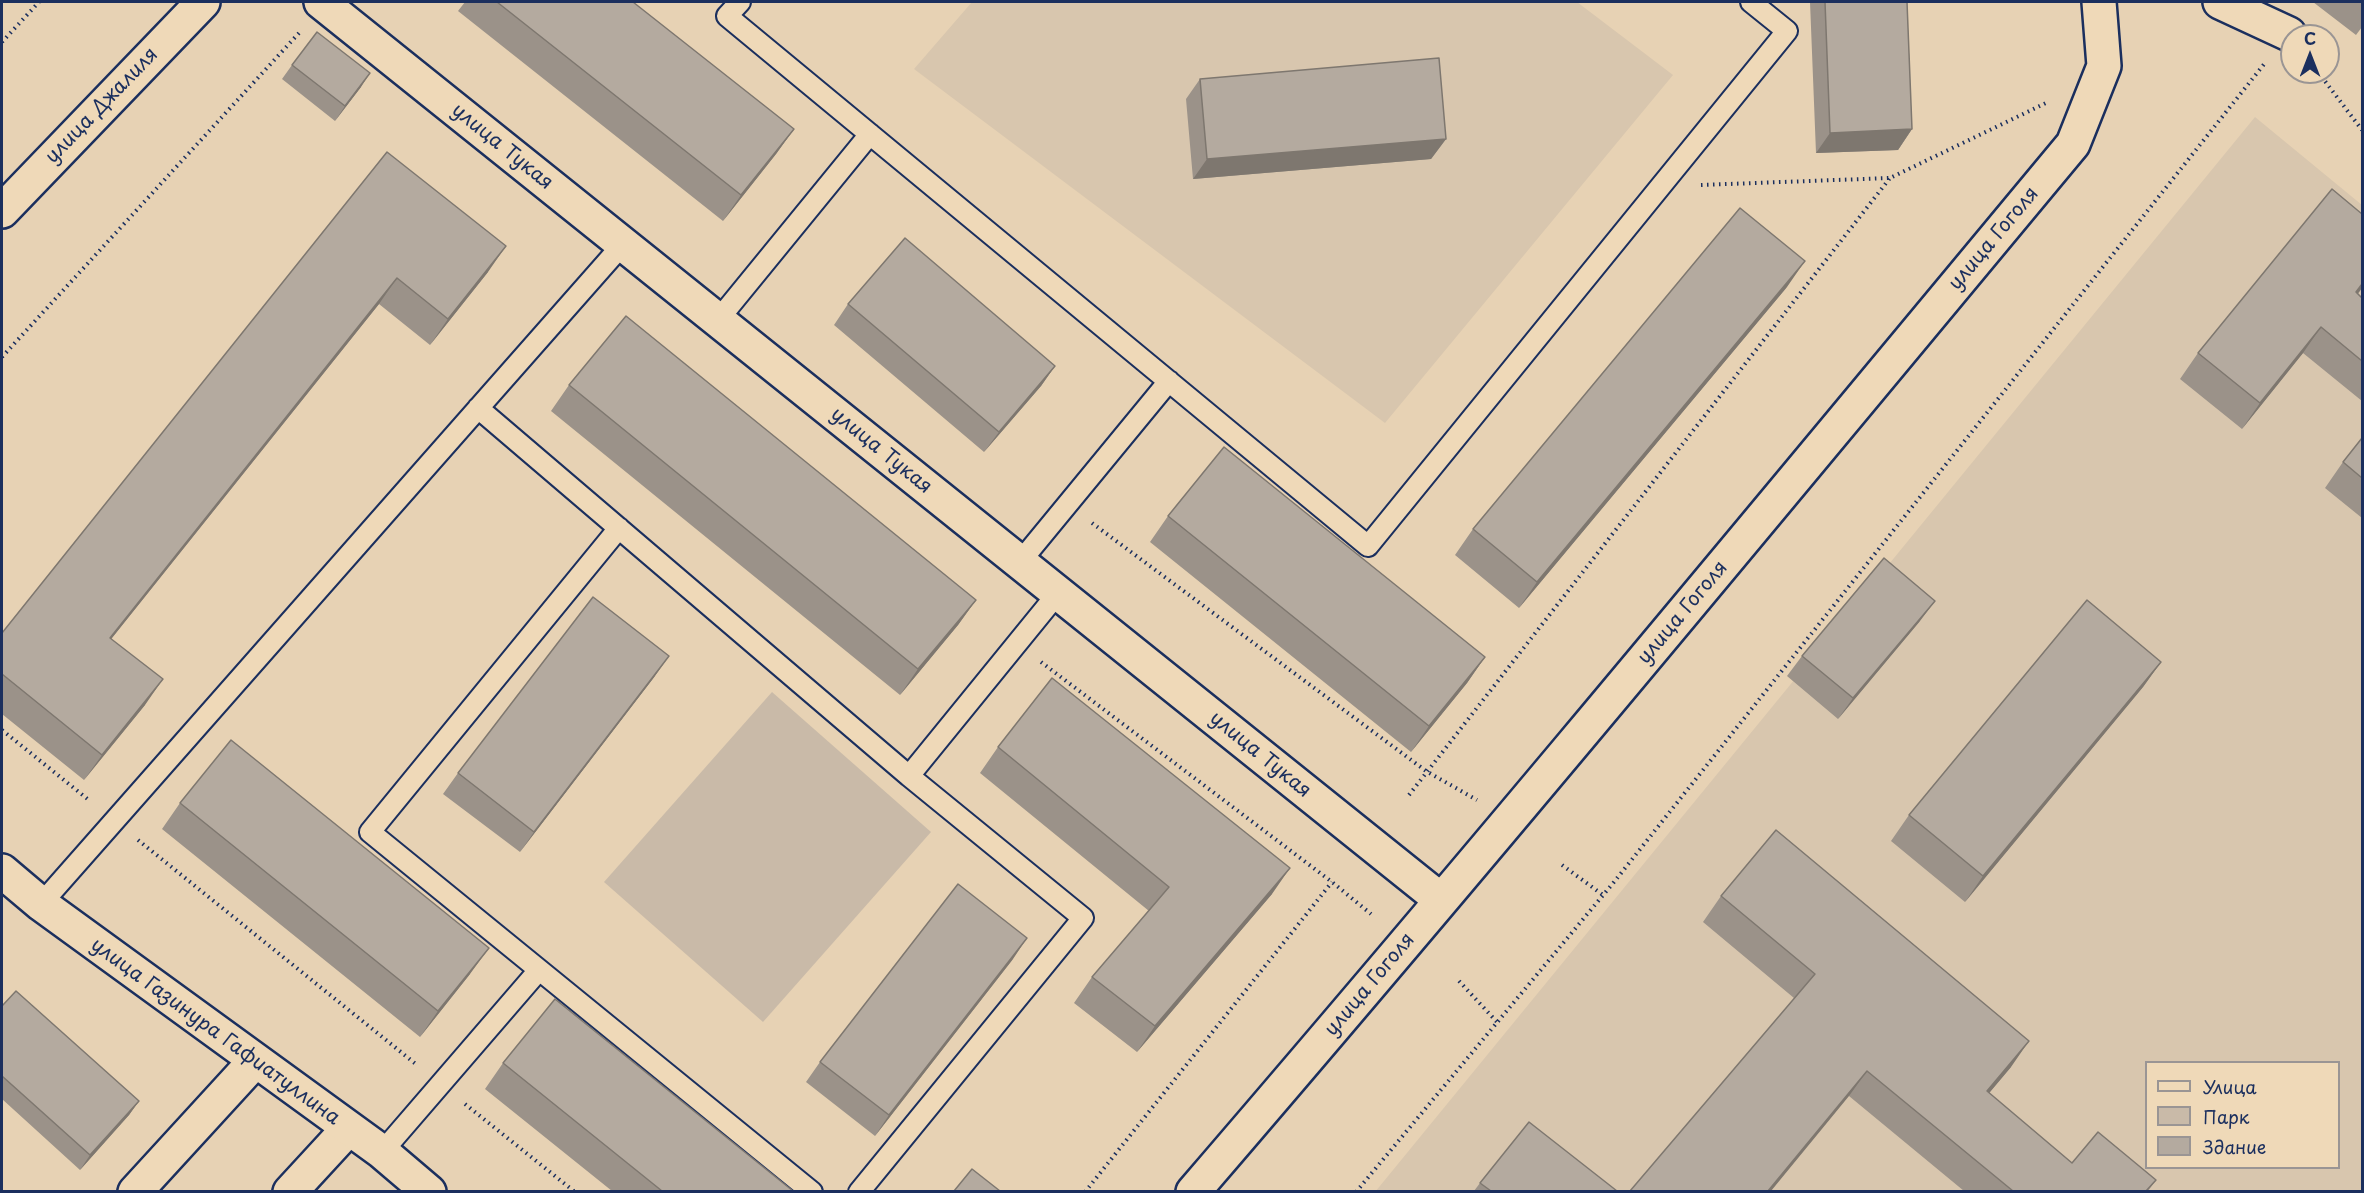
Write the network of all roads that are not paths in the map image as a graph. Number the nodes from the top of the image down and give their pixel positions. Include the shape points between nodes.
1 (203, 2) edge
2 (740, 2) edge
3 (1750, 2) edge
4 (2099, 2) edge
5 (2220, 2) edge
6 (323, 3) edge
7 (2280, 30) edge
8 (870, 134) junction
9 (2, 212) edge
10 (622, 244) junction
11 (718, 320) junction
12 (1169, 381) junction
13 (478, 408) junction
14 (619, 528) junction
15 (1020, 562) junction
16 (1058, 593) junction
17 (909, 776) junction
18 (2, 872) edge
19 (1441, 900) junction
20 (41, 904) junction
21 (539, 970) junction
22 (255, 1061) junction
23 (348, 1129) junction
24 (382, 1152) junction
25 (135, 1191) edge
26 (290, 1191) edge
27 (429, 1191) edge
28 (812, 1191) edge
29 (859, 1191) edge
30 (1193, 1191) edge

1 - 9 street, улица Джалиля
2 - 8 lane via 727,16
3 - 12 lane via 1787,31 1368,546
4 - 19 street, улица Гоголя via 2104,66 2073,144
5 - 7 street
6 - 10 street, улица Тукая
8 - 11 lane
8 - 12 lane
10 - 11 street, улица Тукая
10 - 13 lane
11 - 15 street, улица Тукая
12 - 15 lane
13 - 14 lane
13 - 20 lane
14 - 17 lane
14 - 21 lane via 370,832
15 - 16 street, улица Тукая
16 - 17 lane
16 - 19 street, улица Тукая
17 - 29 lane via 1083,918
18 - 20 street, улица Газинура Гафиатуллина
19 - 30 street, улица Гоголя
20 - 22 street, улица Газинура Гафиатуллина
21 - 24 lane
21 - 28 lane
22 - 23 street, улица Газинура Гафиатуллина
22 - 25 street
23 - 24 street, улица Газинура Гафиатуллина
23 - 26 street
24 - 27 street, улица Газинура Гафиатуллина

